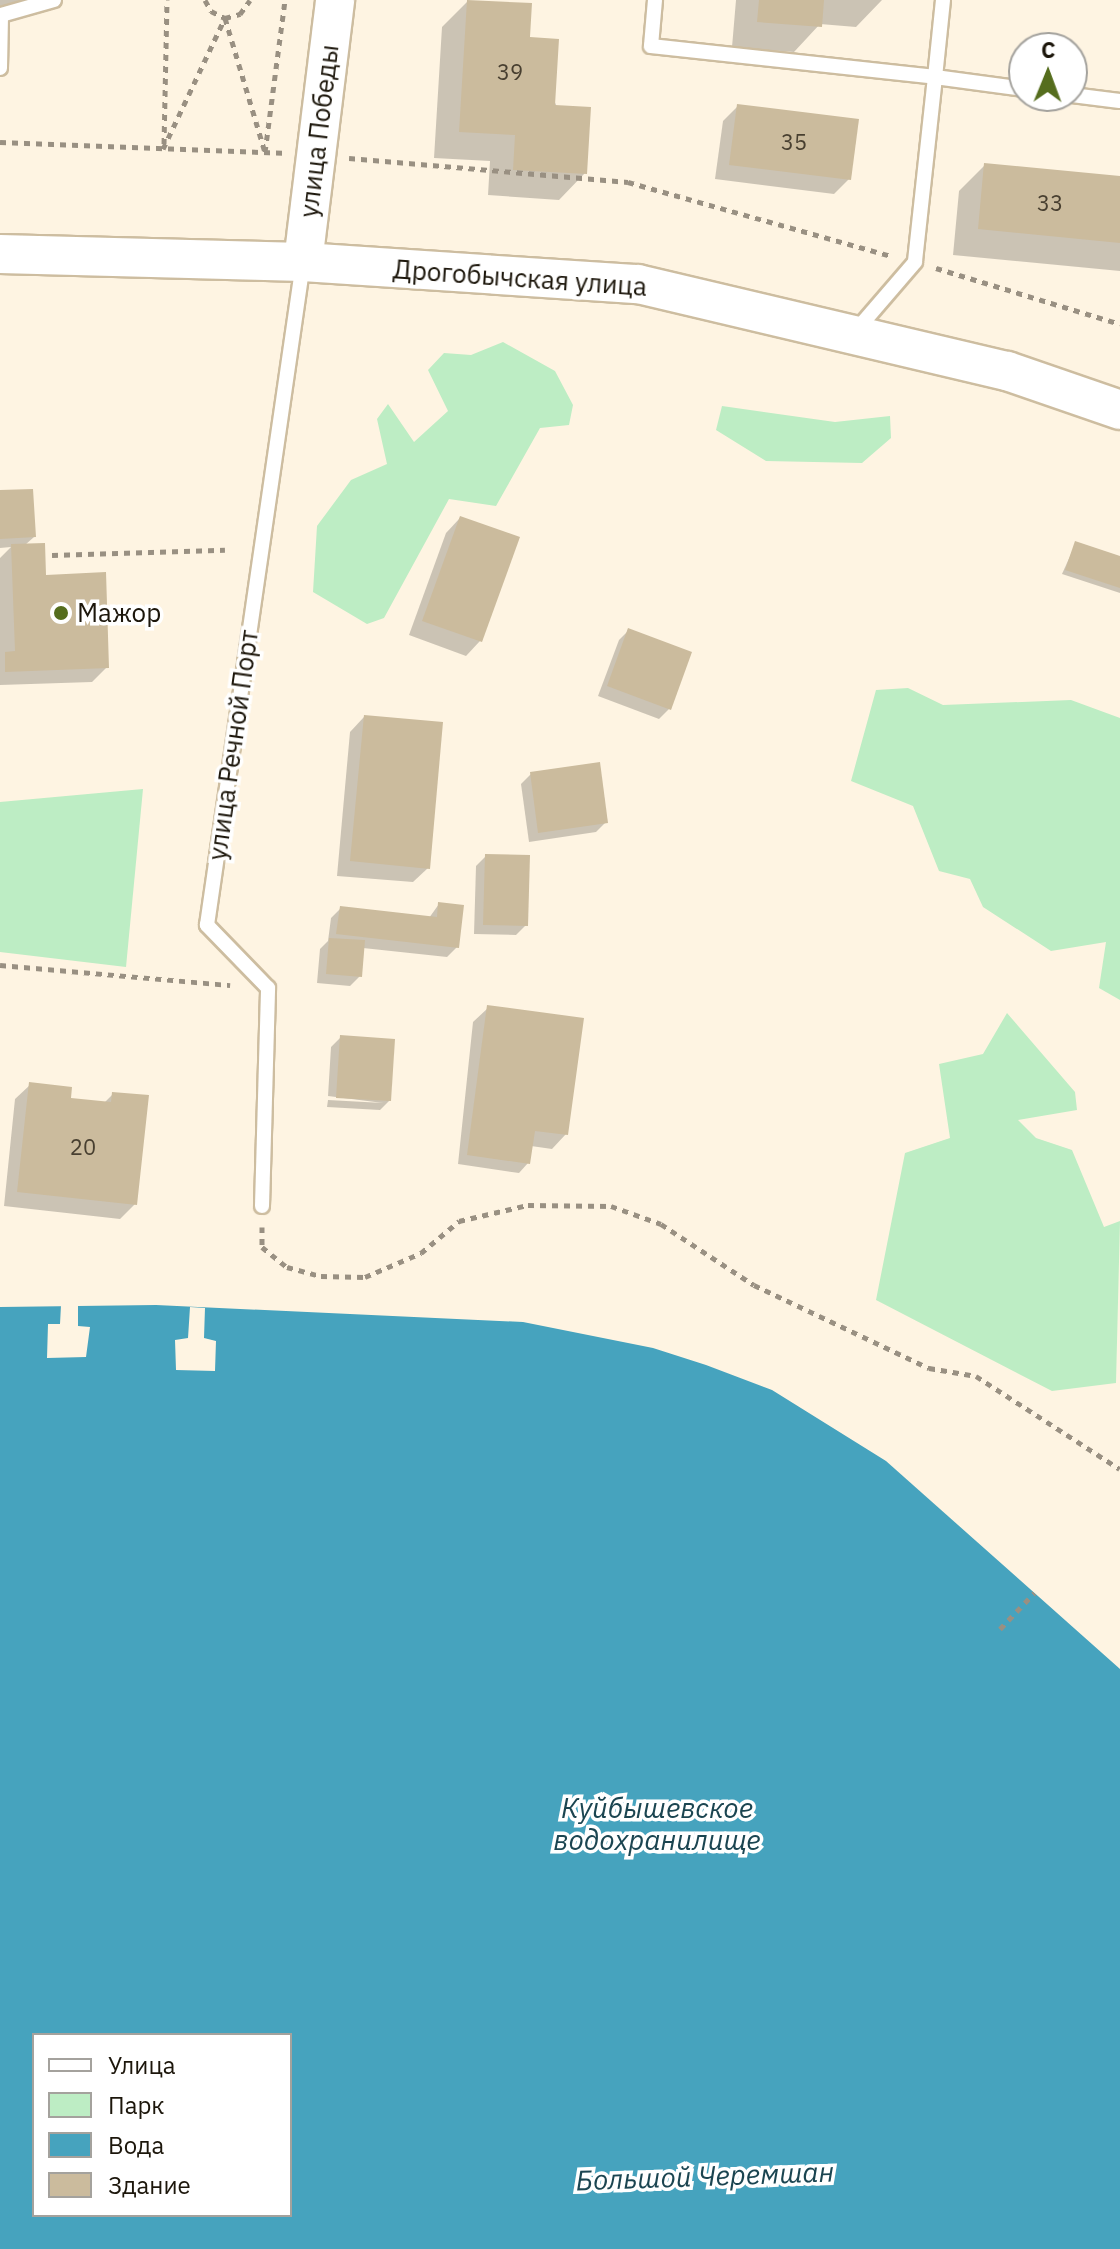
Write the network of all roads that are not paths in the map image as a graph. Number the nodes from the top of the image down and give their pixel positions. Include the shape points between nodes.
1 (54, 0) edge
2 (335, 0) edge
3 (655, 0) edge
4 (943, 0) edge
5 (0, 68) edge
6 (935, 77) junction
7 (1008, 87) edge
8 (1088, 97) edge
9 (1120, 101) edge
10 (0, 254) edge
11 (303, 262) junction
12 (854, 333) junction
13 (1120, 410) edge
14 (262, 1206) road end

1 - 5 lane via 1,15
2 - 11 street, улица Победы
3 - 6 lane via 651,46
4 - 6 lane
6 - 7 lane
6 - 12 lane via 915,262
8 - 9 lane
10 - 11 street, Дрогобычская улица
11 - 12 street, Дрогобычская улица via 638,284
11 - 14 lane, улица Речной Порт via 207,925 268,988
12 - 13 street, Дрогобычская улица via 1007,371

